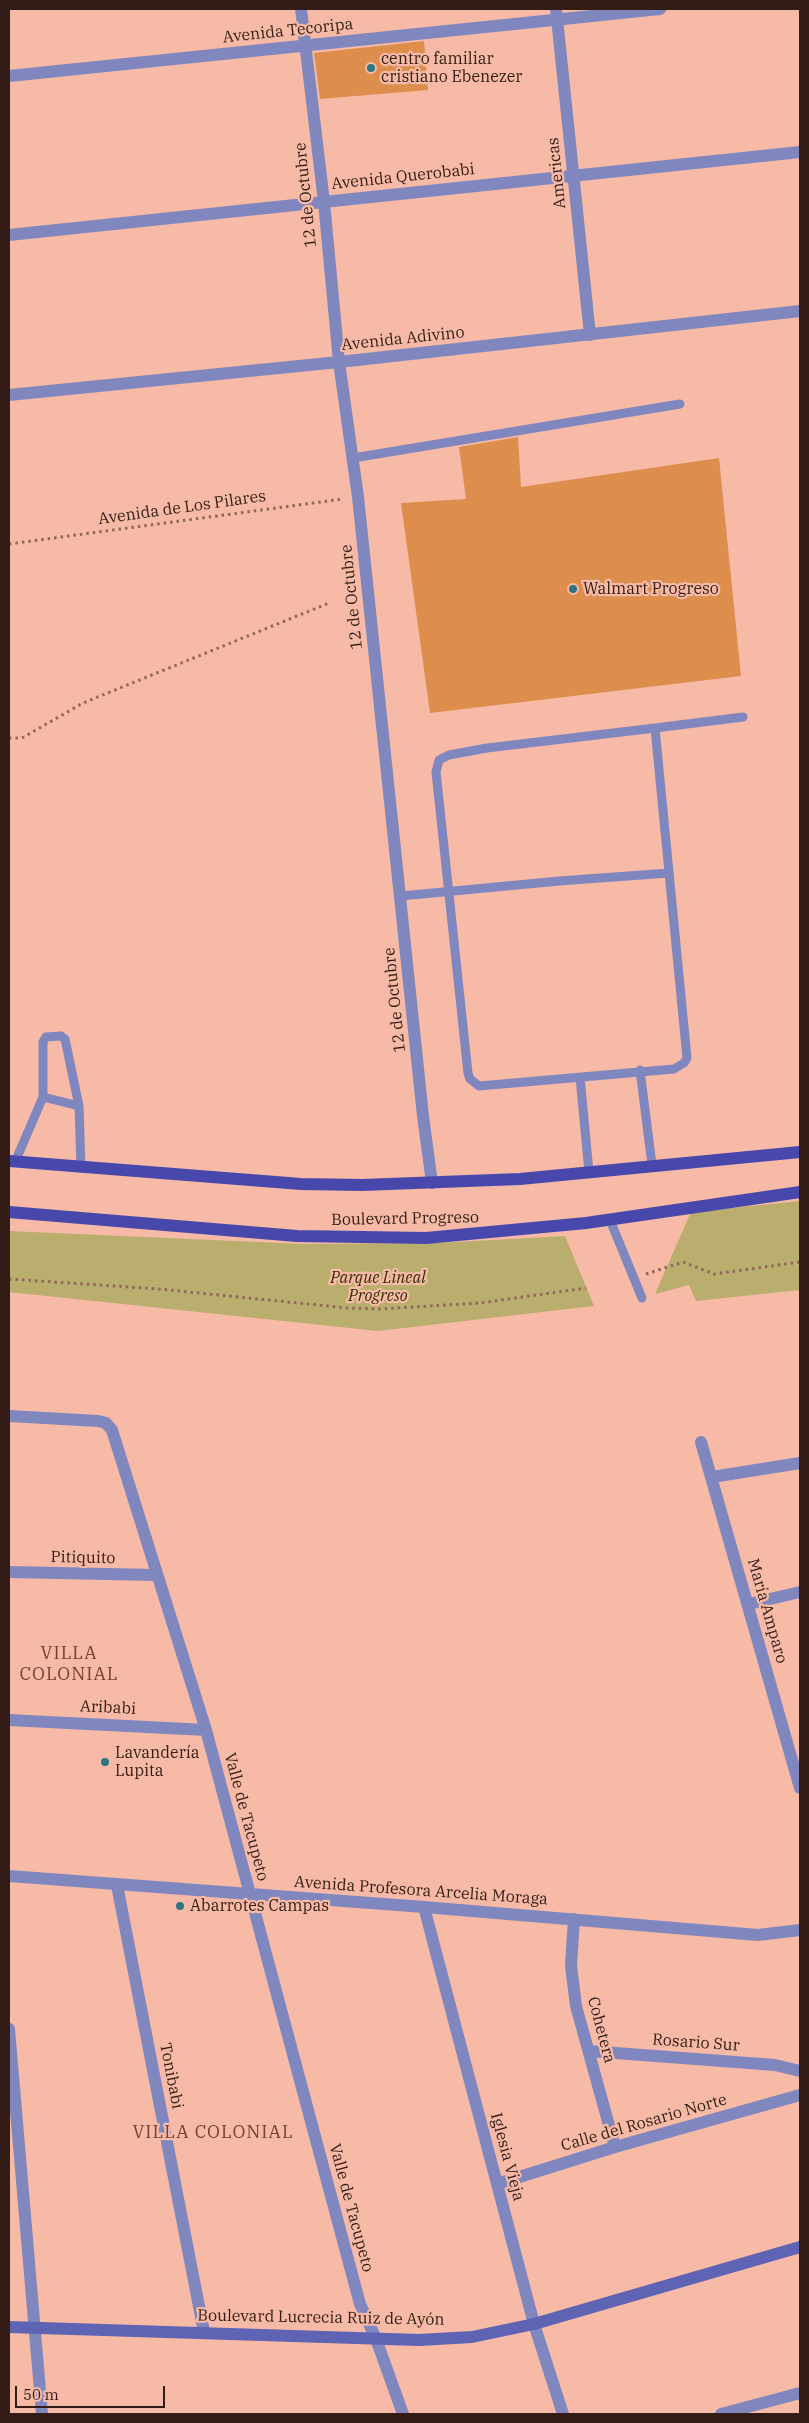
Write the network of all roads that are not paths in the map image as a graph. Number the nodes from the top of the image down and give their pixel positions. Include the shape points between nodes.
1 (301, 9) edge
2 (660, 9) edge
3 (556, 15) edge
4 (305, 47) junction
5 (9, 76) edge
6 (800, 152) edge
7 (573, 176) junction
8 (324, 202) junction
9 (9, 235) edge
10 (800, 311) edge
11 (590, 335) junction
12 (339, 362) junction
13 (9, 395) edge
14 (680, 404) dead end
15 (353, 458) junction
16 (743, 717) dead end
17 (655, 728) junction
18 (669, 873) junction
19 (450, 891) junction
20 (401, 896) junction
21 (640, 1070) junction
22 (580, 1077) junction
23 (43, 1097) junction
24 (79, 1106) junction
25 (800, 1152) edge
26 (12, 1162) edge
27 (652, 1165) junction
28 (81, 1168) junction
29 (589, 1172) junction
30 (432, 1183) junction
31 (800, 1192) edge
32 (9, 1212) edge
33 (610, 1220) junction
34 (642, 1298) dead end
35 (9, 1416) edge
36 (701, 1442) dead end
37 (800, 1463) edge
38 (712, 1477) junction
39 (9, 1572) edge
40 (156, 1575) junction
41 (800, 1592) edge
42 (749, 1604) junction
43 (9, 1720) edge
44 (206, 1730) junction
45 (800, 1788) edge
46 (9, 1876) edge
47 (118, 1885) junction
48 (250, 1895) junction
49 (424, 1907) junction
50 (574, 1919) junction
51 (800, 1930) edge
52 (9, 2029) edge
53 (589, 2051) junction
54 (800, 2071) edge
55 (800, 2095) edge
56 (615, 2147) junction
57 (497, 2184) junction
58 (800, 2247) edge
59 (534, 2324) junction
60 (9, 2327) edge
61 (36, 2328) junction
62 (204, 2332) junction
63 (376, 2339) junction
64 (800, 2393) edge
65 (42, 2414) edge
66 (403, 2414) edge
67 (563, 2414) edge
68 (721, 2414) edge

1 - 4 street, 12 de Octubre
2 - 3 street, Avenida Tecoripa
3 - 4 street, Avenida Tecoripa
3 - 7 street, Americas
4 - 5 street, Avenida Tecoripa
4 - 8 street, 12 de Octubre
6 - 7 street, Avenida Querobabi
7 - 8 street, Avenida Querobabi
7 - 11 street, Americas
8 - 9 street, Avenida Querobabi
8 - 12 street, 12 de Octubre
10 - 11 street, Avenida Adivino
11 - 12 street, Avenida Adivino
12 - 13 street, Avenida Adivino
12 - 15 street, 12 de Octubre
14 - 15 lane
15 - 20 street, 12 de Octubre
16 - 17 lane
17 - 18 lane
17 - 19 lane via 487,748 439,760 436,772
18 - 19 lane
18 - 21 lane via 687,1058 674,1069
19 - 20 lane
19 - 22 lane via 470,1079 479,1086 485,1086
20 - 30 street, 12 de Octubre
21 - 22 lane
21 - 27 lane
22 - 29 lane
23 - 24 lane
23 - 24 lane via 44,1042 46,1037 61,1036 65,1039
23 - 26 lane
24 - 28 lane
25 - 27 main road
26 - 28 main road
27 - 29 main road
28 - 30 main road via 301,1184
29 - 30 main road
31 - 33 main road, Boulevard Progreso
32 - 33 main road, Boulevard Progreso via 297,1236 365,1238 481,1234
33 - 34 lane
35 - 40 street, Valle de Tacupeto via 106,1423 112,1430
36 - 38 street, María Amparo
37 - 38 street
38 - 42 street, María Amparo
39 - 40 street, Pitiquito
40 - 44 street, Valle de Tacupeto
41 - 42 street
42 - 45 street, María Amparo
43 - 44 street, Aribabi
44 - 48 street, Valle de Tacupeto
46 - 47 street, Avenida Profesora Arcelia Moraga
47 - 48 street, Avenida Profesora Arcelia Moraga
47 - 62 street, Tonibabi
48 - 49 street, Avenida Profesora Arcelia Moraga
48 - 63 street, Valle de Tacupeto via 360,2304
49 - 50 street, Avenida Profesora Arcelia Moraga
49 - 57 street, Iglesia Vieja
50 - 51 street, Avenida Profesora Arcelia Moraga via 758,1935
50 - 53 street, Cohetera via 572,1966 576,2006
52 - 61 street
53 - 54 street, Rosario Sur via 775,2065
53 - 56 street, Cohetera
55 - 56 street, Calle del Rosario Norte
56 - 57 street, Calle del Rosario Norte
57 - 59 street, Iglesia Vieja
58 - 59 street, Boulevard Lucrecia Ruiz de Ayón
59 - 63 street, Boulevard Lucrecia Ruiz de Ayón via 472,2337
59 - 67 street, Iglesia Vieja
60 - 61 street, Boulevard Lucrecia Ruiz de Ayón
61 - 62 street, Boulevard Lucrecia Ruiz de Ayón
61 - 65 street
62 - 63 street, Boulevard Lucrecia Ruiz de Ayón
63 - 66 street, Valle de Tacupeto
64 - 68 street

